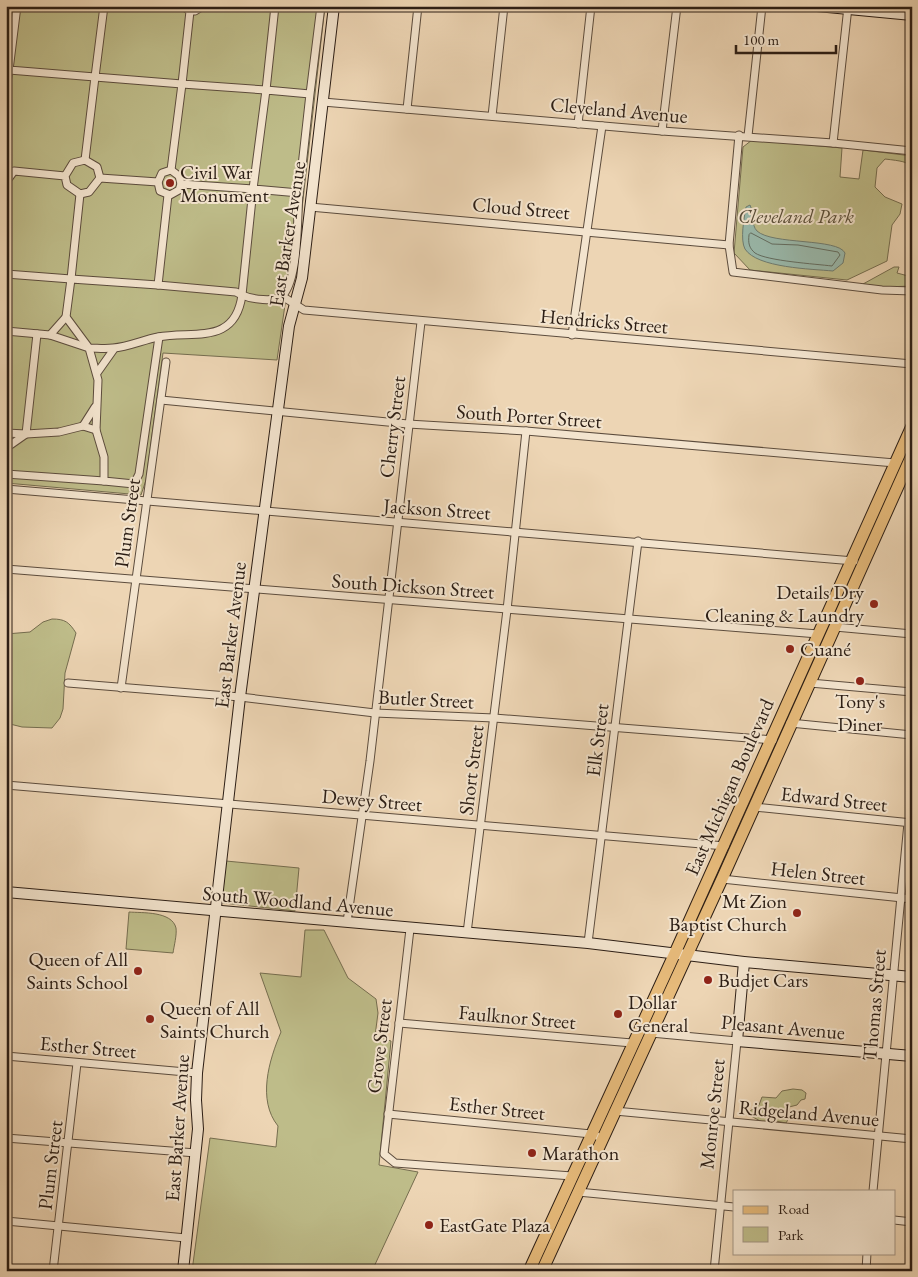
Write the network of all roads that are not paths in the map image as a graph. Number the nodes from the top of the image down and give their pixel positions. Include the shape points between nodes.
1 (16, 6) edge
2 (104, 6) edge
3 (182, 6) edge
4 (203, 6) edge
5 (275, 6) edge
6 (321, 6) edge
7 (334, 6) edge
8 (418, 6) edge
9 (504, 6) edge
10 (591, 6) edge
11 (677, 6) edge
12 (762, 6) edge
13 (817, 6) edge
14 (848, 8) edge
15 (190, 11) junction
16 (912, 15) edge
17 (8, 70) edge
18 (95, 76) junction
19 (182, 84) junction
20 (6, 88) edge
21 (266, 90) junction
22 (310, 94) junction
23 (323, 102) junction
24 (408, 109) junction
25 (492, 116) junction
26 (578, 124) junction
27 (602, 126) junction
28 (662, 131) junction
29 (739, 136) junction
30 (748, 136) junction
31 (833, 143) junction
32 (912, 151) edge
33 (85, 160) junction
34 (171, 170) junction
35 (65, 176) junction
36 (100, 178) junction
37 (6, 182) edge
38 (158, 182) junction
39 (181, 184) junction
40 (253, 189) junction
41 (299, 193) junction
42 (80, 194) junction
43 (168, 195) junction
44 (310, 207) junction
45 (587, 230) junction
46 (729, 244) junction
47 (6, 274) edge
48 (71, 279) junction
49 (158, 285) junction
50 (912, 290) edge
51 (242, 295) junction
52 (282, 296) junction
53 (295, 304) junction
54 (66, 317) junction
55 (421, 322) junction
56 (6, 331) edge
57 (37, 334) junction
58 (572, 335) junction
59 (50, 336) junction
60 (159, 337) junction
61 (90, 348) junction
62 (114, 348) junction
63 (166, 362) dead end
64 (912, 364) edge
65 (97, 373) junction
66 (160, 400) junction
67 (96, 407) junction
68 (279, 412) junction
69 (408, 424) junction
70 (82, 426) junction
71 (912, 426) edge
72 (96, 430) junction
73 (526, 431) junction
74 (6, 433) edge
75 (26, 434) junction
76 (6, 448) edge
77 (895, 463) junction
78 (910, 463) edge
79 (6, 474) edge
80 (104, 481) junction
81 (6, 489) edge
82 (146, 500) junction
83 (263, 511) junction
84 (397, 523) junction
85 (515, 532) junction
86 (638, 541) junction
87 (852, 560) junction
88 (865, 562) junction
89 (6, 569) edge
90 (136, 579) junction
91 (254, 590) junction
92 (388, 600) junction
93 (507, 610) junction
94 (628, 618) junction
95 (835, 627) junction
96 (818, 634) junction
97 (912, 634) edge
98 (68, 683) dead end
99 (810, 683) junction
100 (121, 688) junction
101 (912, 692) edge
102 (240, 697) junction
103 (375, 713) junction
104 (494, 718) junction
105 (781, 719) junction
106 (791, 724) junction
107 (614, 728) junction
108 (912, 735) edge
109 (777, 742) junction
110 (6, 785) edge
111 (228, 804) junction
112 (754, 807) junction
113 (361, 815) junction
114 (910, 823) edge
115 (482, 825) junction
116 (601, 834) junction
117 (724, 845) junction
118 (734, 851) junction
119 (722, 879) junction
120 (6, 892) edge
121 (900, 898) junction
122 (912, 899) edge
123 (214, 911) junction
124 (347, 922) junction
125 (410, 929) junction
126 (467, 933) junction
127 (588, 943) junction
128 (681, 954) junction
129 (744, 962) junction
130 (893, 976) junction
131 (912, 977) edge
132 (399, 1022) junction
133 (651, 1033) junction
134 (737, 1041) junction
135 (632, 1043) junction
136 (886, 1054) junction
137 (6, 1056) edge
138 (912, 1056) edge
139 (78, 1063) junction
140 (198, 1073) junction
141 (615, 1111) junction
142 (388, 1114) junction
143 (729, 1123) junction
144 (596, 1136) junction
145 (878, 1136) junction
146 (6, 1138) edge
147 (912, 1139) edge
148 (69, 1144) junction
149 (196, 1153) junction
150 (572, 1176) junction
151 (873, 1190) edge
152 (578, 1192) junction
153 (720, 1206) junction
154 (733, 1207) edge
155 (896, 1220) edge
156 (6, 1221) edge
157 (912, 1222) edge
158 (59, 1225) junction
159 (186, 1238) junction
160 (867, 1254) edge
161 (53, 1271) edge
162 (183, 1271) edge
163 (529, 1271) edge
164 (542, 1271) edge
165 (714, 1271) edge
166 (866, 1271) edge

1 - 17 street
2 - 18 street
3 - 15 street
4 - 15 street
5 - 21 street
6 - 22 street
7 - 23 street, East Barker Avenue
8 - 24 street
9 - 25 street
10 - 26 street
11 - 28 street
12 - 30 street
13 - 14 street
14 - 16 street
14 - 31 street
15 - 19 street
17 - 18 street
17 - 20 street
18 - 19 street
18 - 33 street
19 - 21 street
19 - 34 street
21 - 22 street
21 - 40 street
22 - 41 street
23 - 24 street, Cleveland Avenue
23 - 44 street, East Barker Avenue
24 - 25 street, Cleveland Avenue
25 - 26 street, Cleveland Avenue
26 - 27 street, Cleveland Avenue
27 - 28 street, Cleveland Avenue
27 - 45 street
28 - 29 street, Cleveland Avenue
29 - 30 street, Cleveland Avenue
29 - 46 street
30 - 31 street, Cleveland Avenue
31 - 32 street, Cleveland Avenue
33 - 35 street via 73,163
33 - 36 street via 97,167
34 - 38 street via 162,173
34 - 39 street via 179,176
35 - 37 street via 14,171
35 - 42 street via 67,185
36 - 38 street
36 - 42 street via 89,192
38 - 43 street via 160,191
39 - 40 street
39 - 43 street via 176,193
40 - 41 street
40 - 51 street
41 - 52 street via 292,276
42 - 48 street
43 - 49 street
44 - 45 street, Cloud Street
44 - 53 street, East Barker Avenue via 302,278
45 - 46 street, Cloud Street
45 - 58 street
46 - 50 street via 733,272 882,290
47 - 48 street
48 - 49 street
48 - 54 street
49 - 51 street
51 - 52 street via 272,299
51 - 60 street via 235,316 215,333
52 - 53 street, Hendricks Street
53 - 55 street, Hendricks Street via 304,310
53 - 68 street, East Barker Avenue via 289,326
54 - 59 street
54 - 61 street
55 - 58 street, Hendricks Street
55 - 69 street, Cherry Street
56 - 57 street
57 - 59 street
57 - 75 street
58 - 64 street, Hendricks Street
59 - 61 street
60 - 62 street
60 - 80 street via 137,481 134,484
61 - 62 street
61 - 65 street
62 - 65 street
63 - 66 street, Plum Street
65 - 67 street
66 - 68 street, South Porter Street
66 - 82 street, Plum Street
67 - 70 street
67 - 72 street
68 - 69 street, South Porter Street
68 - 83 street, East Barker Avenue
69 - 73 street, South Porter Street
69 - 84 street, Cherry Street
70 - 72 street
70 - 75 street via 45,434
71 - 77 main road, East Michigan Boulevard
72 - 80 street via 104,458
73 - 77 street, South Porter Street
73 - 85 street, Short Street
74 - 75 street
75 - 76 street
77 - 87 main road, East Michigan Boulevard
78 - 88 main road, East Michigan Boulevard
79 - 80 street
81 - 82 street, Jackson Street
82 - 83 street, Jackson Street
82 - 90 street, Plum Street
83 - 84 street, Jackson Street
83 - 91 street, East Barker Avenue
84 - 85 street, Jackson Street
84 - 92 street, Cherry Street
85 - 86 street, Jackson Street
85 - 93 street, Short Street
86 - 87 street, Jackson Street
86 - 94 street, Elk Street
87 - 88 street, Jackson Street
87 - 96 main road, East Michigan Boulevard
88 - 95 main road, East Michigan Boulevard
89 - 90 street, South Dickson Street
90 - 91 street, South Dickson Street
90 - 100 street, Plum Street
91 - 92 street, South Dickson Street
91 - 102 street, East Barker Avenue
92 - 93 street, South Dickson Street
92 - 103 street, Cherry Street
93 - 94 street, South Dickson Street
93 - 104 street, Short Street
94 - 96 street, South Dickson Street
94 - 107 street, Elk Street
95 - 97 street
95 - 99 main road, East Michigan Boulevard
96 - 105 main road, East Michigan Boulevard
98 - 100 street, Butler Street
99 - 101 street
99 - 106 main road, East Michigan Boulevard
100 - 102 street, Butler Street
102 - 103 street, Butler Street
102 - 111 street, East Barker Avenue
103 - 104 street, Butler Street
103 - 113 street, Cherry Street
104 - 107 street, Butler Street
104 - 115 street, Short Street
105 - 106 street
105 - 109 main road, East Michigan Boulevard
106 - 108 street
106 - 109 main road, East Michigan Boulevard
107 - 109 street, Butler Street
107 - 116 street, Elk Street
109 - 112 main road, East Michigan Boulevard
109 - 117 main road, East Michigan Boulevard
110 - 111 street, Dewey Street
111 - 113 street, Dewey Street
111 - 123 street, East Barker Avenue
112 - 114 street, Edward Street
112 - 118 main road, East Michigan Boulevard
113 - 115 street, Dewey Street
113 - 124 street, Cherry Street
114 - 121 street, Thomas Street
115 - 116 street, Dewey Street
115 - 126 street, Short Street
116 - 117 street, Dewey Street
116 - 127 street, Elk Street
117 - 118 street, Dewey Street
117 - 128 main road, East Michigan Boulevard
118 - 119 main road, East Michigan Boulevard
119 - 121 street, Helen Street
119 - 128 main road, East Michigan Boulevard
120 - 123 street, South Woodland Avenue
121 - 122 street, Helen Street
121 - 130 street, Thomas Street
123 - 124 street, South Woodland Avenue
123 - 140 street, East Barker Avenue
124 - 125 street, South Woodland Avenue
125 - 126 street, South Woodland Avenue
125 - 132 street, Grove Street
126 - 127 street, South Woodland Avenue
127 - 128 street, South Woodland Avenue
128 - 129 street, South Woodland Avenue
128 - 133 main road, East Michigan Boulevard
128 - 135 main road, East Michigan Boulevard
129 - 130 street, South Woodland Avenue
129 - 134 street, Monroe Street
130 - 131 street, South Woodland Avenue
130 - 136 street, Thomas Street
132 - 135 street, Faulknor Street
132 - 142 street, Grove Street
133 - 134 street, Pleasant Avenue
133 - 141 main road, East Michigan Boulevard
134 - 136 street, Pleasant Avenue
134 - 143 street, Monroe Street
135 - 144 main road, East Michigan Boulevard
136 - 138 street, Pleasant Avenue
136 - 145 street, Thomas Street
137 - 139 street, Esther Street
139 - 140 street, Esther Street
139 - 148 street, Plum Street
140 - 149 street, East Barker Avenue
141 - 143 street, Ridgeland Avenue
141 - 144 main road, East Michigan Boulevard
142 - 144 street, Esther Street
142 - 150 street, Grove Street via 384,1154 395,1163
143 - 145 street, Ridgeland Avenue
143 - 153 street, Monroe Street
144 - 150 main road, East Michigan Boulevard
144 - 152 main road, East Michigan Boulevard
145 - 147 street, Ridgeland Avenue
145 - 151 street, Thomas Street
146 - 148 street
148 - 149 street
148 - 158 street, Plum Street
149 - 159 street, East Barker Avenue
150 - 163 main road, East Michigan Boulevard
152 - 153 street
152 - 164 main road, East Michigan Boulevard
153 - 154 street
153 - 165 street, Monroe Street
155 - 157 street
156 - 158 street
158 - 159 street
158 - 161 street, Plum Street
159 - 162 street, East Barker Avenue
160 - 166 street

